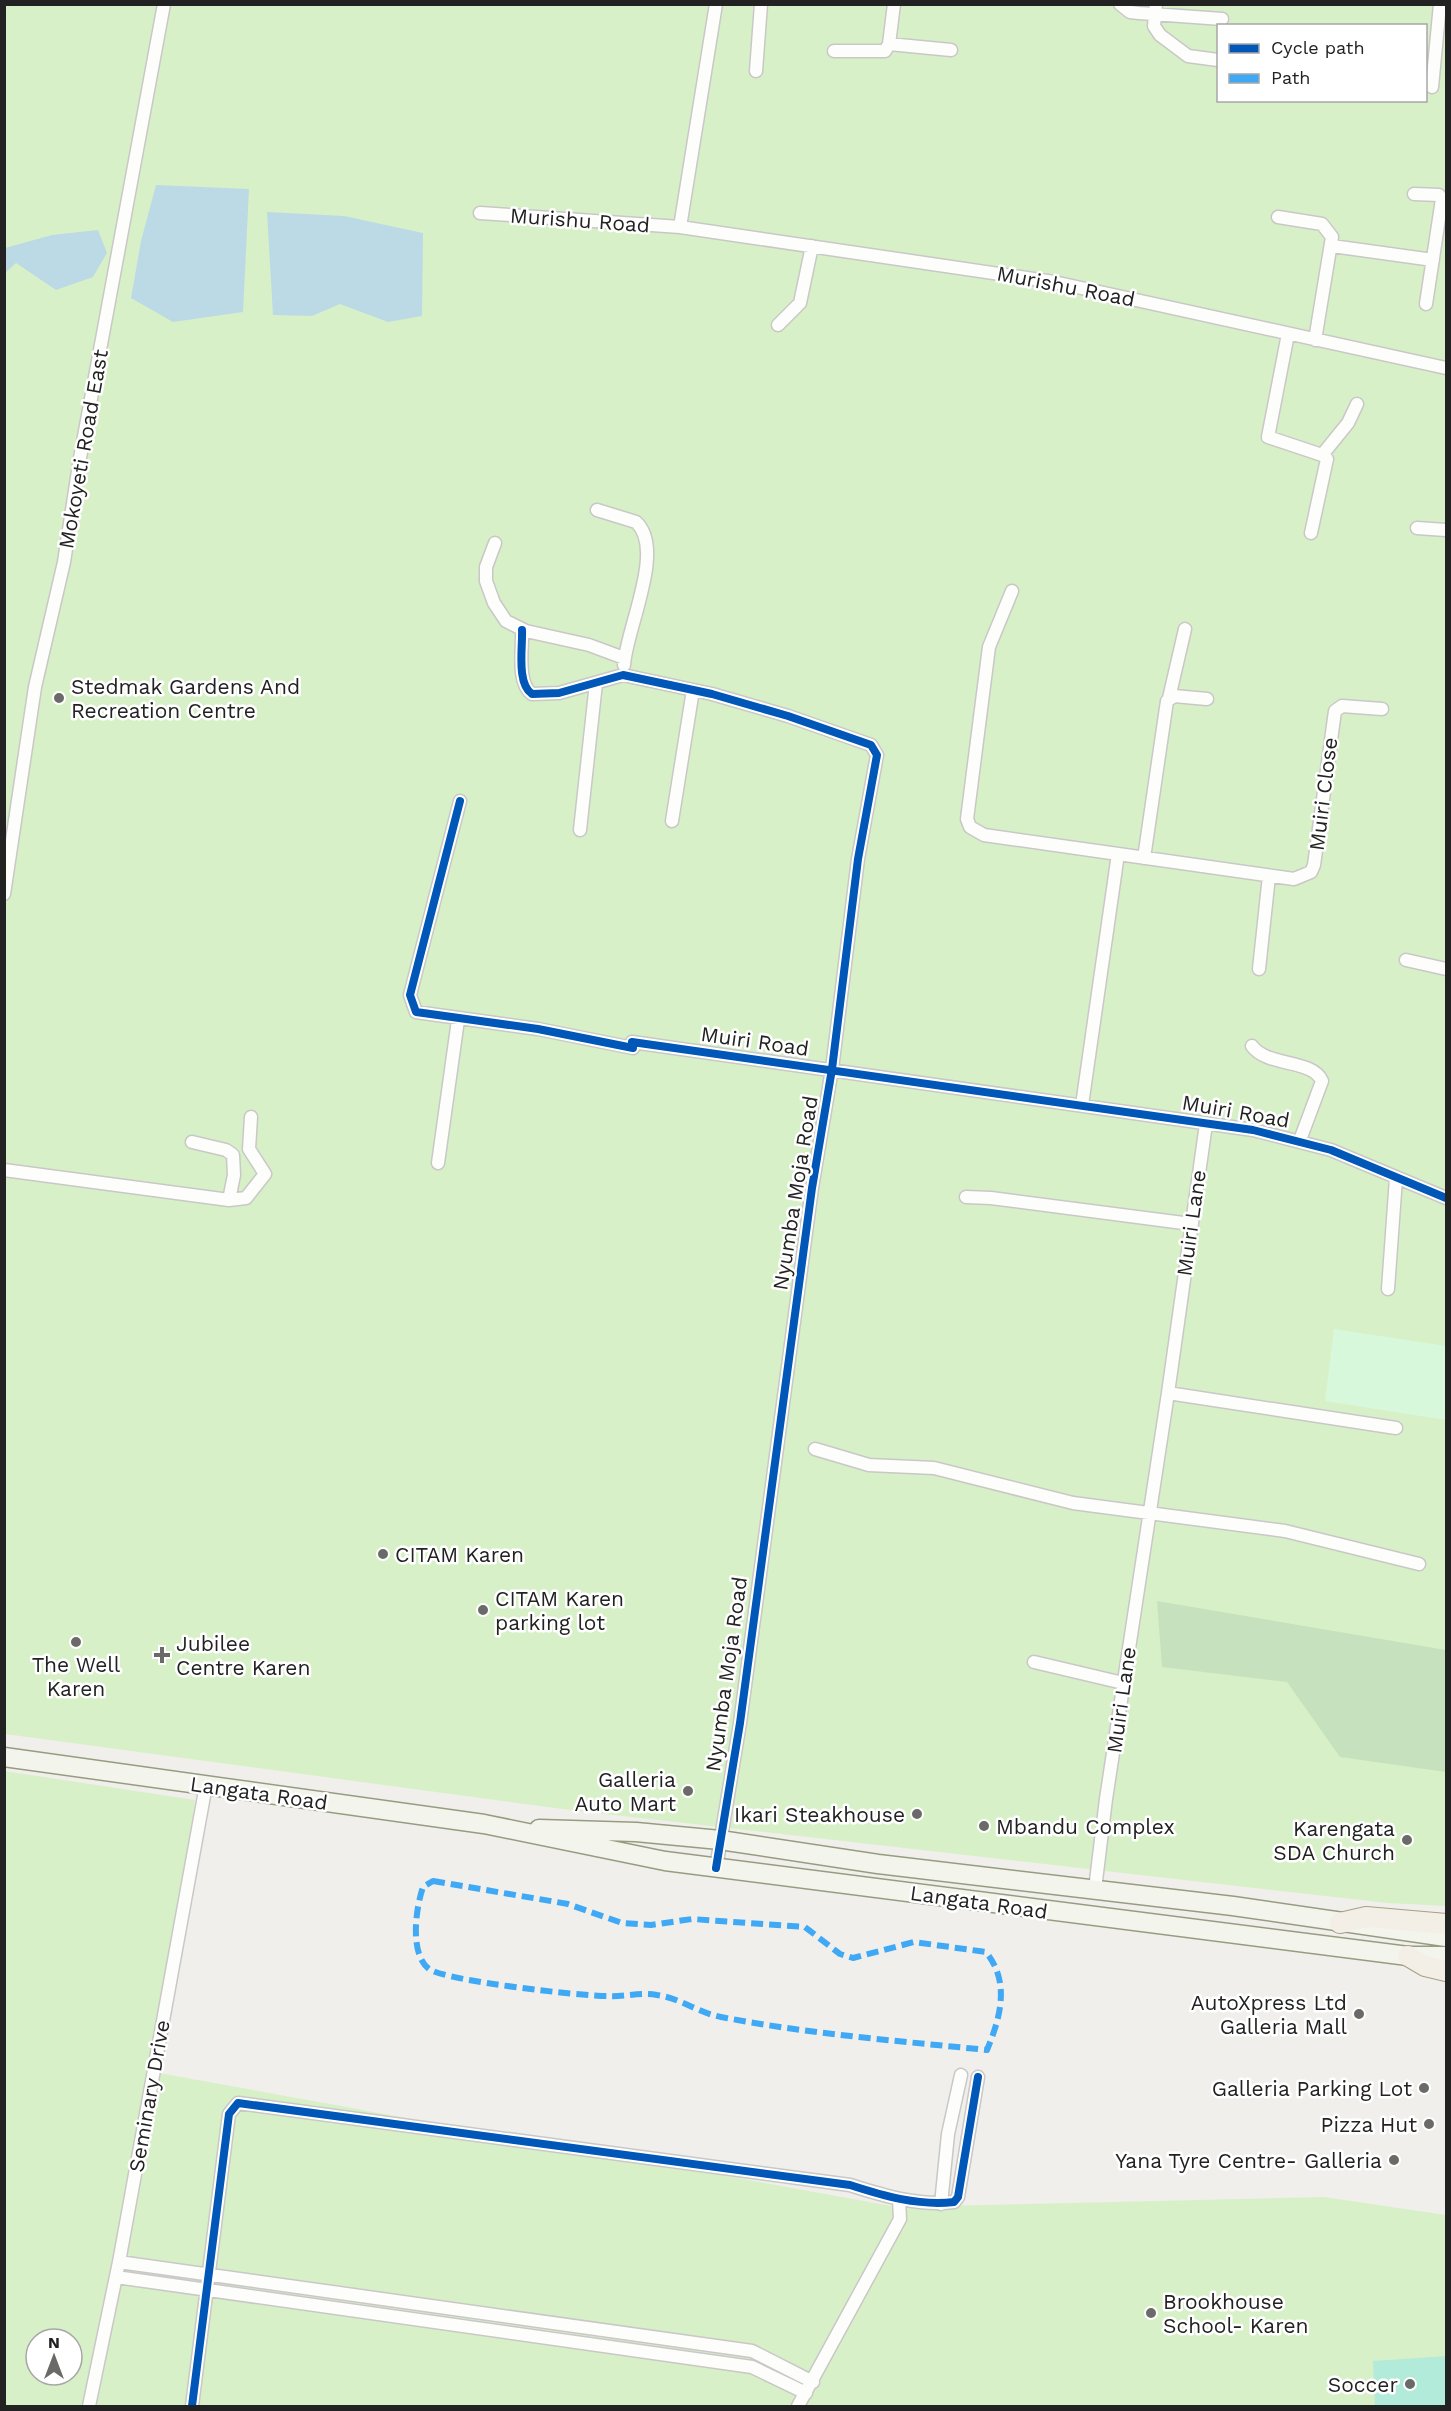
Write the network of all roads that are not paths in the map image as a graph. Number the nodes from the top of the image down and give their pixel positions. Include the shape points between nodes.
1 (164, 4) edge
2 (716, 4) edge
3 (761, 4) edge
4 (894, 4) edge
5 (1120, 4) edge
6 (1440, 4) edge
7 (1155, 9) edge
8 (1222, 19) dead end
9 (888, 44) junction
10 (951, 50) dead end
11 (834, 51) dead end
12 (1217, 60) edge
13 (756, 70) dead end
14 (1430, 73) edge
15 (1432, 87) dead end
16 (1414, 194) dead end
17 (480, 213) dead end
18 (1278, 216) dead end
19 (680, 227) junction
20 (812, 246) junction
21 (1332, 246) junction
22 (1433, 260) junction
23 (1426, 304) dead end
24 (778, 325) dead end
25 (1288, 334) junction
26 (1316, 340) junction
27 (1446, 368) edge
28 (1357, 404) dead end
29 (1322, 454) junction
30 (597, 510) dead end
31 (1417, 528) dead end
32 (1446, 530) edge
33 (1311, 533) dead end
34 (495, 543) dead end
35 (1012, 591) dead end
36 (522, 630) junction
37 (1185, 630) dead end
38 (624, 658) junction
39 (623, 675) junction
40 (596, 683) junction
41 (693, 690) junction
42 (1169, 699) junction
43 (1207, 699) dead end
44 (1382, 709) dead end
45 (460, 801) dead end
46 (672, 821) dead end
47 (580, 830) dead end
48 (1118, 854) junction
49 (1144, 858) junction
50 (1269, 876) junction
51 (4, 894) edge
52 (1406, 960) dead end
53 (1259, 969) dead end
54 (1446, 969) edge
55 (458, 1020) junction
56 (1252, 1046) dead end
57 (832, 1069) junction
58 (1082, 1106) junction
59 (251, 1117) dead end
60 (1206, 1124) junction
61 (1300, 1140) junction
62 (192, 1142) dead end
63 (438, 1163) dead end
64 (4, 1170) edge
65 (1396, 1178) junction
66 (966, 1197) dead end
67 (1446, 1198) edge
68 (229, 1200) junction
69 (1191, 1224) junction
70 (1388, 1289) dead end
71 (1168, 1393) junction
72 (1396, 1428) dead end
73 (815, 1449) dead end
74 (1151, 1511) junction
75 (1419, 1564) dead end
76 (1035, 1662) dead end
77 (1124, 1683) junction
78 (4, 1757) edge
79 (207, 1785) junction
80 (514, 1829) junction
81 (720, 1840) junction
82 (716, 1868) junction
83 (1095, 1890) junction
84 (1340, 1923) junction
85 (1446, 1924) edge
86 (1446, 1937) edge
87 (1408, 1956) junction
88 (1446, 1956) edge
89 (1446, 1971) edge
90 (961, 2075) dead end
91 (978, 2077) dead end
92 (900, 2200) junction
93 (941, 2204) junction
94 (119, 2262) junction
95 (210, 2275) junction
96 (116, 2277) junction
97 (208, 2289) junction
98 (809, 2388) junction
99 (89, 2406) edge
100 (192, 2406) edge
101 (798, 2406) edge

1 - 51 street, Mokoyeti Road East via 64,562 36,687
2 - 19 street, Murishu Road
3 - 13 street
4 - 9 street
5 - 7 street via 1130,12
6 - 14 street
7 - 8 street
7 - 12 street via 1155,31 1188,56
9 - 10 street
9 - 11 street via 882,52
14 - 15 street
16 - 22 street via 1442,198
17 - 19 street, Murishu Road
18 - 21 street via 1322,224 1328,229
19 - 20 street, Murishu Road
20 - 24 street via 800,303
20 - 25 street, Murishu Road via 1054,282
21 - 22 street
21 - 26 street
22 - 23 street
25 - 26 street, Murishu Road
25 - 29 street via 1268,436
26 - 27 street, Murishu Road
28 - 29 street via 1348,423
29 - 33 street via 1327,464
30 - 38 street via 636,522 647,538 642,585
31 - 32 street
34 - 36 street via 486,567 488,587 506,621
35 - 48 street, Muiri Close via 989,647 968,823 976,832 999,837
36 - 38 street via 589,645
36 - 40 street via 528,692 560,693
37 - 42 street
38 - 39 street
39 - 40 street
39 - 41 street, Nyumba Moja Road
40 - 47 street
41 - 46 street
41 - 57 street, Nyumba Moja Road via 788,716 875,749
42 - 43 street
42 - 49 street
44 - 50 street, Muiri Close via 1342,706 1335,711 1314,865 1304,877
45 - 55 street, Muiri Road via 410,994 416,1012
48 - 49 street, Muiri Close
48 - 58 street
49 - 50 street, Muiri Close
50 - 53 street
52 - 54 street
55 - 57 street, Muiri Road via 538,1029 633,1048 632,1042
55 - 63 street
56 - 61 street via 1274,1060 1320,1075 1322,1081
57 - 58 street, Muiri Road
57 - 81 street, Nyumba Moja Road via 810,1199 740,1723
58 - 60 street, Muiri Road
59 - 68 street via 249,1149 264,1178 246,1198
60 - 61 street, Muiri Road
60 - 69 street, Muiri Lane
61 - 65 street, Muiri Road
62 - 68 street via 233,1155
64 - 68 street
65 - 67 street, Muiri Road
65 - 70 street
66 - 69 street
69 - 71 street, Muiri Lane
71 - 72 street
71 - 74 street, Muiri Lane
73 - 74 street via 869,1465 934,1468 1073,1503
74 - 75 street via 1285,1531
74 - 77 street, Muiri Lane
76 - 77 street
77 - 83 street, Muiri Lane
78 - 79 main road, Langata Road
79 - 80 main road, Langata Road
79 - 94 street, Seminary Drive
80 - 81 main road, Langata Road via 636,1832
80 - 82 main road, Langata Road via 617,1853
81 - 82 street, Nyumba Moja Road
81 - 83 main road, Langata Road
82 - 87 main road, Langata Road
83 - 84 main road, Langata Road
84 - 85 main road via 1366,1917
84 - 86 main road, Langata Road
87 - 88 main road, Langata Road
87 - 89 main road via 1425,1966
90 - 93 street via 948,2134
91 - 93 street via 958,2197 954,2202
92 - 93 street
92 - 95 street via 850,2185 243,2102 234,2105 229,2114
92 - 98 street via 900,2219
94 - 95 street
94 - 96 street, Seminary Drive
95 - 97 street
95 - 98 street via 752,2351
96 - 97 street
96 - 99 street, Seminary Drive
97 - 98 street via 752,2367
97 - 100 street
98 - 101 street

